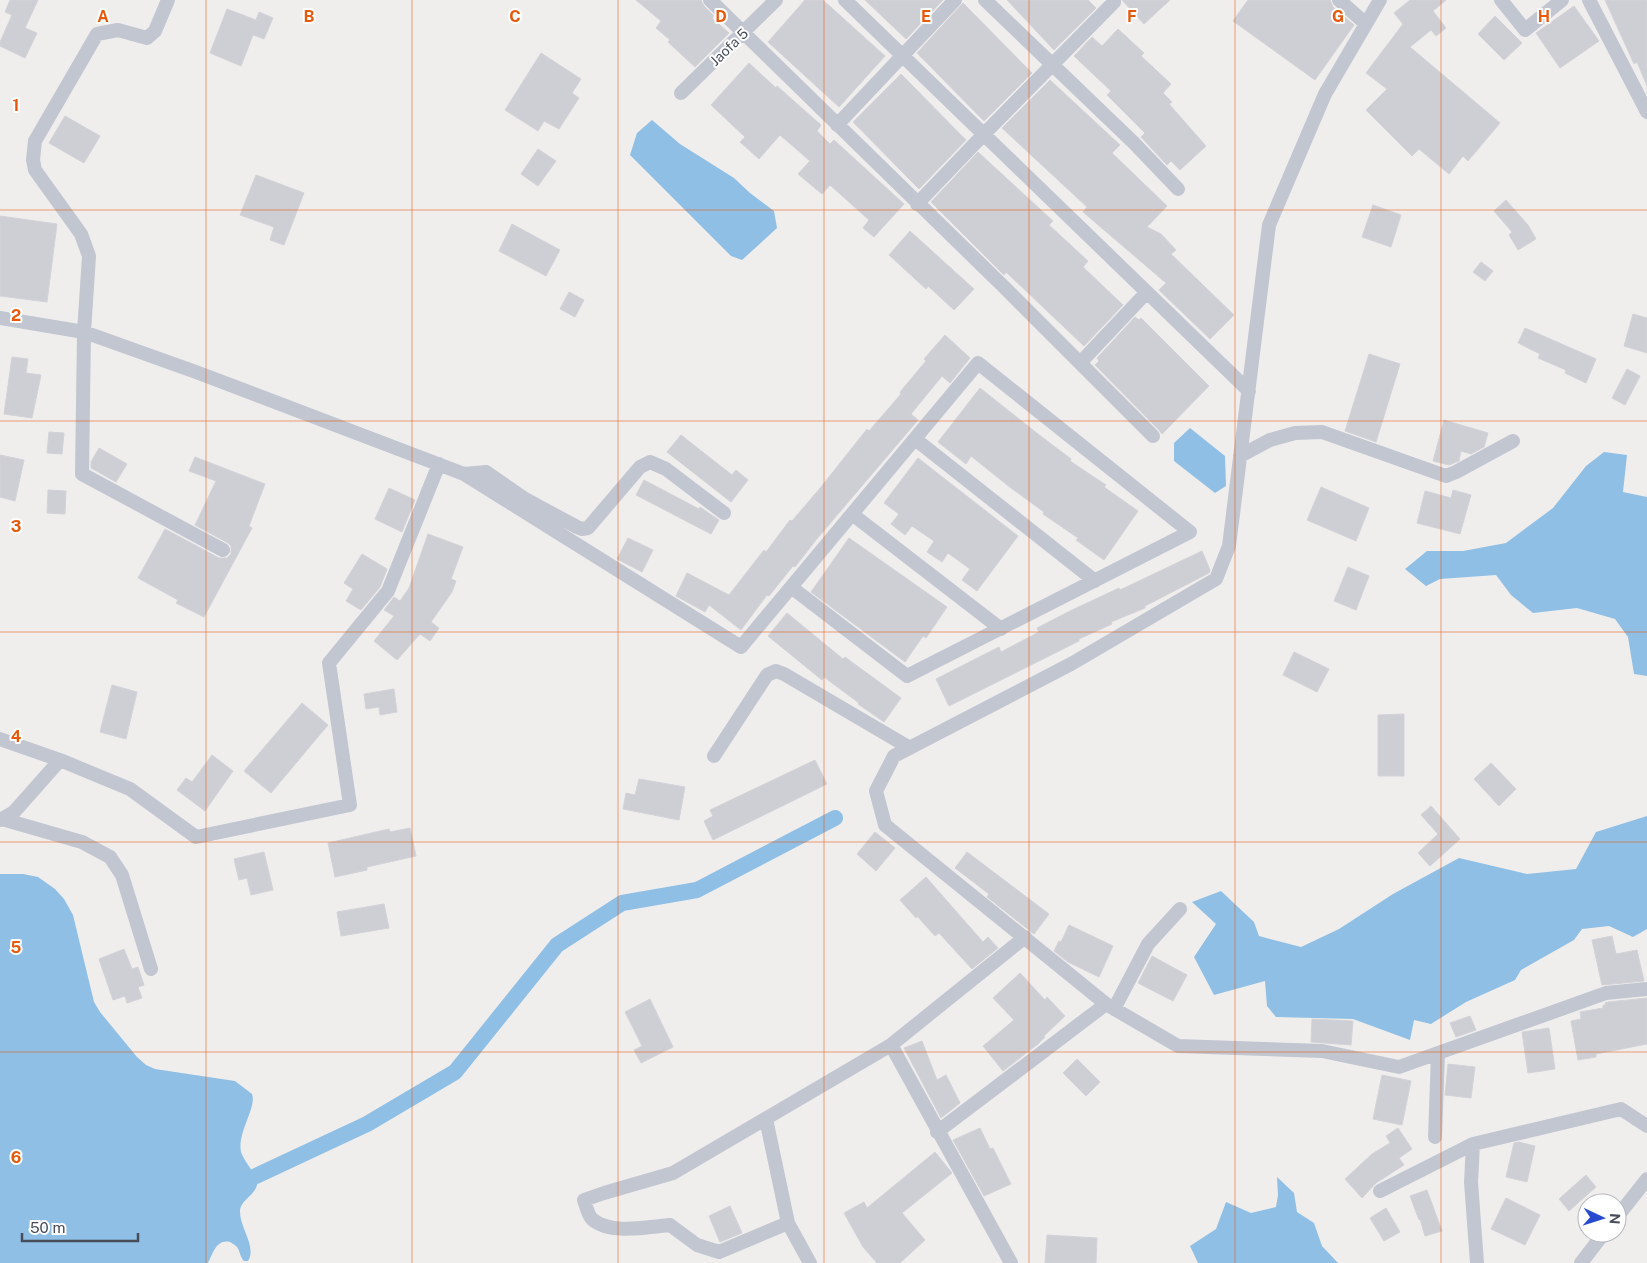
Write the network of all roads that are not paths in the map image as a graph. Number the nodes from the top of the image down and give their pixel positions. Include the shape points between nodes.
1 (168, 0) edge
2 (710, 0) edge
3 (776, 0) edge
4 (845, 0) edge
5 (955, 0) edge
6 (985, 0) edge
7 (1113, 0) edge
8 (1339, 0) edge
9 (1380, 0) edge
10 (1501, 0) edge
11 (1562, 0) edge
12 (1589, 0) edge
13 (1366, 24) junction
14 (743, 32) junction
15 (902, 55) junction
16 (1052, 65) junction
17 (681, 93) dead end
18 (1647, 112) edge
19 (837, 125) junction
20 (984, 134) junction
21 (1178, 189) dead end
22 (917, 204) junction
23 (1147, 292) junction
24 (0, 318) edge
25 (84, 332) junction
26 (1080, 363) junction
27 (1249, 391) junction
28 (1153, 436) dead end
29 (915, 438) junction
30 (1513, 441) dead end
31 (1240, 456) junction
32 (439, 464) junction
33 (464, 474) junction
34 (724, 513) dead end
35 (852, 514) junction
36 (223, 550) dead end
37 (1095, 581) junction
38 (791, 587) junction
39 (1001, 628) junction
40 (0, 739) edge
41 (910, 748) junction
42 (714, 756) dead end
43 (60, 760) junction
44 (1, 819) edge
45 (1180, 909) dead end
46 (1025, 937) junction
47 (151, 969) dead end
48 (1647, 988) edge
49 (1110, 1006) junction
50 (891, 1045) junction
51 (1438, 1053) junction
52 (766, 1119) junction
53 (1647, 1126) edge
54 (937, 1132) junction
55 (1435, 1136) dead end
56 (1473, 1144) junction
57 (1647, 1180) edge
58 (1380, 1191) dead end
59 (1627, 1205) edge
60 (788, 1223) junction
61 (1596, 1243) edge
62 (810, 1263) edge
63 (1011, 1263) edge
64 (1477, 1263) edge
65 (1581, 1263) edge

1 - 25 street via 156,31 147,38 118,30 97,34 35,142 32,160 35,170 82,234 89,256
2 - 14 street
3 - 14 street, Jaofa 5
4 - 15 street
5 - 15 street
6 - 16 street
7 - 16 street
8 - 13 street
9 - 13 street
10 - 11 street via 1525,30
12 - 18 street
13 - 27 street via 1325,94 1269,226
14 - 17 street, Jaofa 5
14 - 19 street
15 - 19 street
15 - 20 street
16 - 20 street
16 - 21 street
19 - 22 street
20 - 22 street
20 - 23 street
22 - 26 street
23 - 26 street
23 - 27 street
24 - 25 street
25 - 32 street
25 - 36 street via 82,474
26 - 28 street
27 - 31 street
29 - 35 street
29 - 37 street
29 - 37 street via 978,364 1190,532
30 - 31 street via 1446,476 1322,432 1295,433 1270,440
31 - 41 street via 1229,546 1216,579 1071,664
32 - 33 street
32 - 43 street via 388,591 329,663 350,805 196,837 130,789
33 - 34 street via 486,472 525,499 586,530 640,467 650,462 666,469
33 - 38 street via 741,647
35 - 38 street
35 - 39 street
37 - 39 street
38 - 39 street via 907,676
40 - 43 street
41 - 42 street via 776,671 766,675
41 - 46 street via 894,756 876,791 885,824
43 - 44 street via 14,812
44 - 47 street via 82,842 110,857 122,874
45 - 49 street via 1148,944
46 - 49 street
46 - 50 street
48 - 51 street via 1606,993
49 - 51 street via 1178,1046 1322,1051 1400,1068
49 - 54 street
50 - 52 street
50 - 54 street
51 - 55 street
52 - 60 street
52 - 60 street via 673,1173 584,1200 590,1217 602,1225 630,1229 670,1225 697,1244 720,1252
53 - 56 street via 1621,1109
54 - 63 street
56 - 58 street
56 - 64 street via 1471,1182
57 - 59 street
60 - 62 street
61 - 65 street

